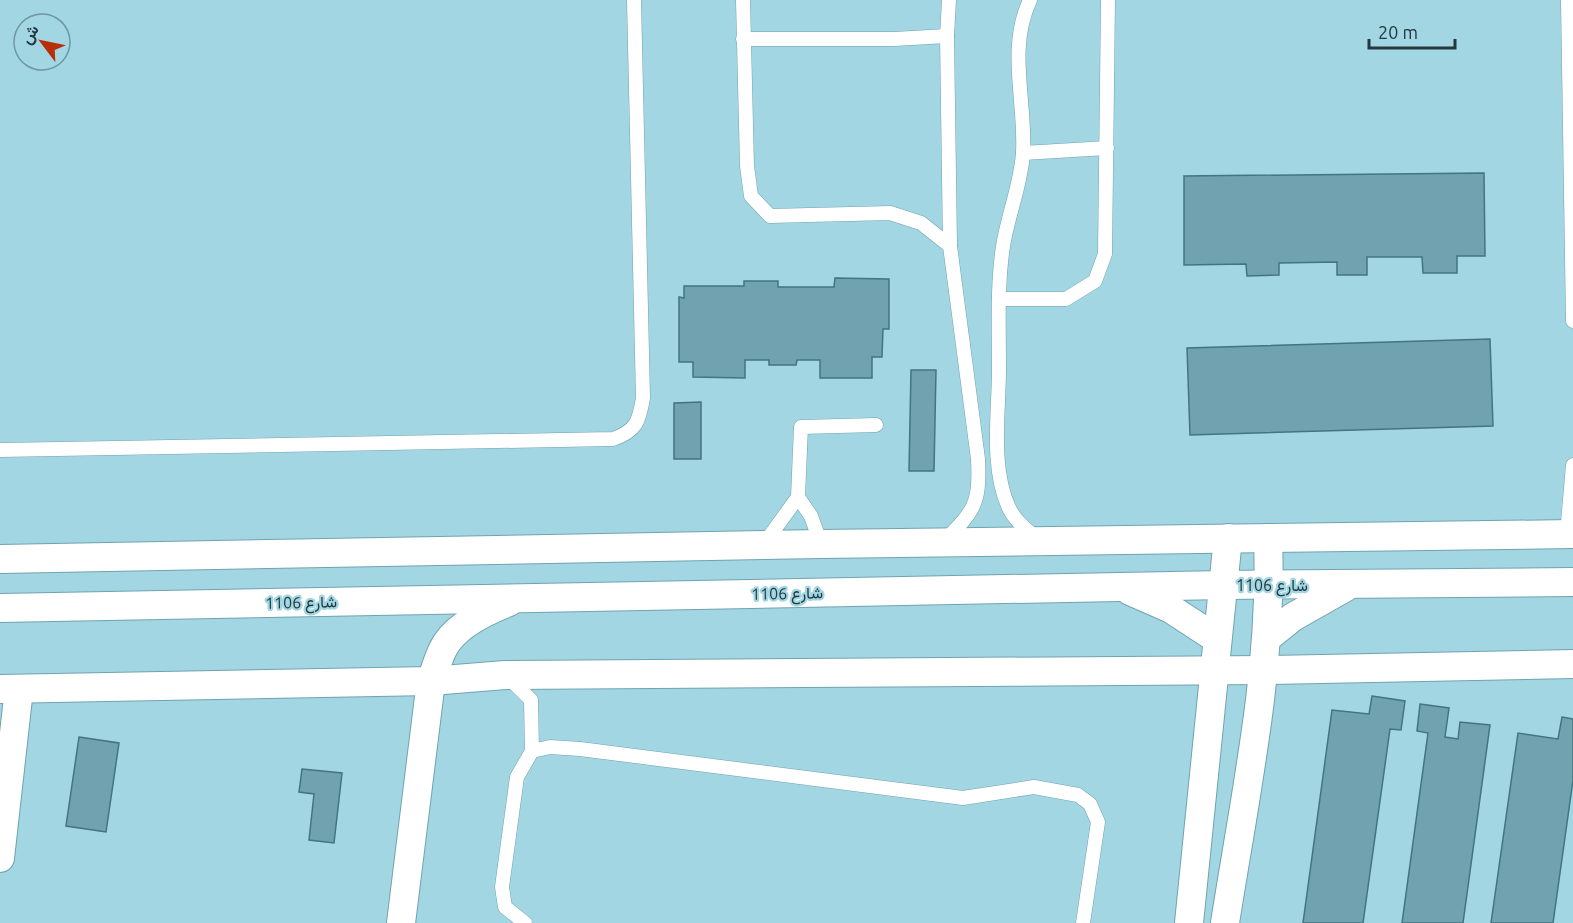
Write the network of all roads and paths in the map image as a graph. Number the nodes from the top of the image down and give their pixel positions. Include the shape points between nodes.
1 (634, 0) edge
2 (743, 0) edge
3 (949, 0) edge
4 (1030, 0) edge
5 (1108, 0) edge
6 (1568, 0) edge
7 (947, 36) junction
8 (1571, 36) edge
9 (743, 39) junction
10 (1107, 148) junction
11 (1023, 153) junction
12 (950, 246) junction
13 (999, 299) junction
14 (1573, 321) edge
15 (876, 425) dead end
16 (0, 450) edge
17 (1573, 465) edge
18 (798, 497) junction
19 (1570, 534) edge
20 (1228, 538) junction
21 (1268, 538) junction
22 (943, 542) junction
23 (1040, 542) junction
24 (821, 543) junction
25 (763, 546) junction
26 (0, 559) edge
27 (1573, 582) edge
28 (1224, 585) junction
29 (1270, 585) junction
30 (1349, 585) junction
31 (1120, 587) junction
32 (518, 598) junction
33 (0, 608) edge
34 (1268, 638) junction
35 (1217, 639) junction
36 (1573, 664) edge
37 (1214, 670) junction
38 (1264, 670) junction
39 (505, 675) junction
40 (431, 681) junction
41 (10, 689) edge
42 (532, 751) junction
43 (0, 858) edge
44 (400, 923) edge
45 (525, 923) edge
46 (1083, 923) edge
47 (1189, 923) edge
48 (1225, 923) edge

1 - 16 lane via 643,398 640,415 627,434 613,439
2 - 9 lane
3 - 7 lane
4 - 11 lane via 1018,41
5 - 10 lane
6 - 8 lane
7 - 9 lane
7 - 12 lane
8 - 14 lane
9 - 12 lane via 747,166 751,196 758,206 770,216 890,213 921,223
10 - 11 lane
10 - 13 lane via 1105,254 1095,281 1066,299
11 - 13 lane via 1003,247
12 - 22 lane via 979,489 971,514
13 - 23 lane via 999,462 1003,489 1018,522
15 - 18 lane via 801,427
17 - 19 lane
18 - 24 lane via 812,516
18 - 25 lane
19 - 21 street
20 - 21 street
20 - 23 street
20 - 28 street
21 - 29 street
22 - 23 street
22 - 24 street
24 - 25 street
25 - 26 street
27 - 30 street, شارع 1106
28 - 29 street, شارع 1106
28 - 31 street, شارع 1106
28 - 35 street
29 - 30 street, شارع 1106
29 - 34 street
30 - 34 street via 1293,617
31 - 32 street, شارع 1106
31 - 35 street via 1171,609
32 - 33 street, شارع 1106
32 - 40 street via 486,611 461,629 444,647
34 - 38 street
35 - 37 street
36 - 38 street
37 - 38 street
37 - 39 street
37 - 47 street
38 - 48 street
39 - 40 street
39 - 42 lane via 531,700
40 - 41 street
40 - 44 street
41 - 43 street
42 - 45 lane via 517,777 502,887 505,907
42 - 46 lane via 550,747 580,749 963,798 1034,787 1078,795 1090,804 1098,822

